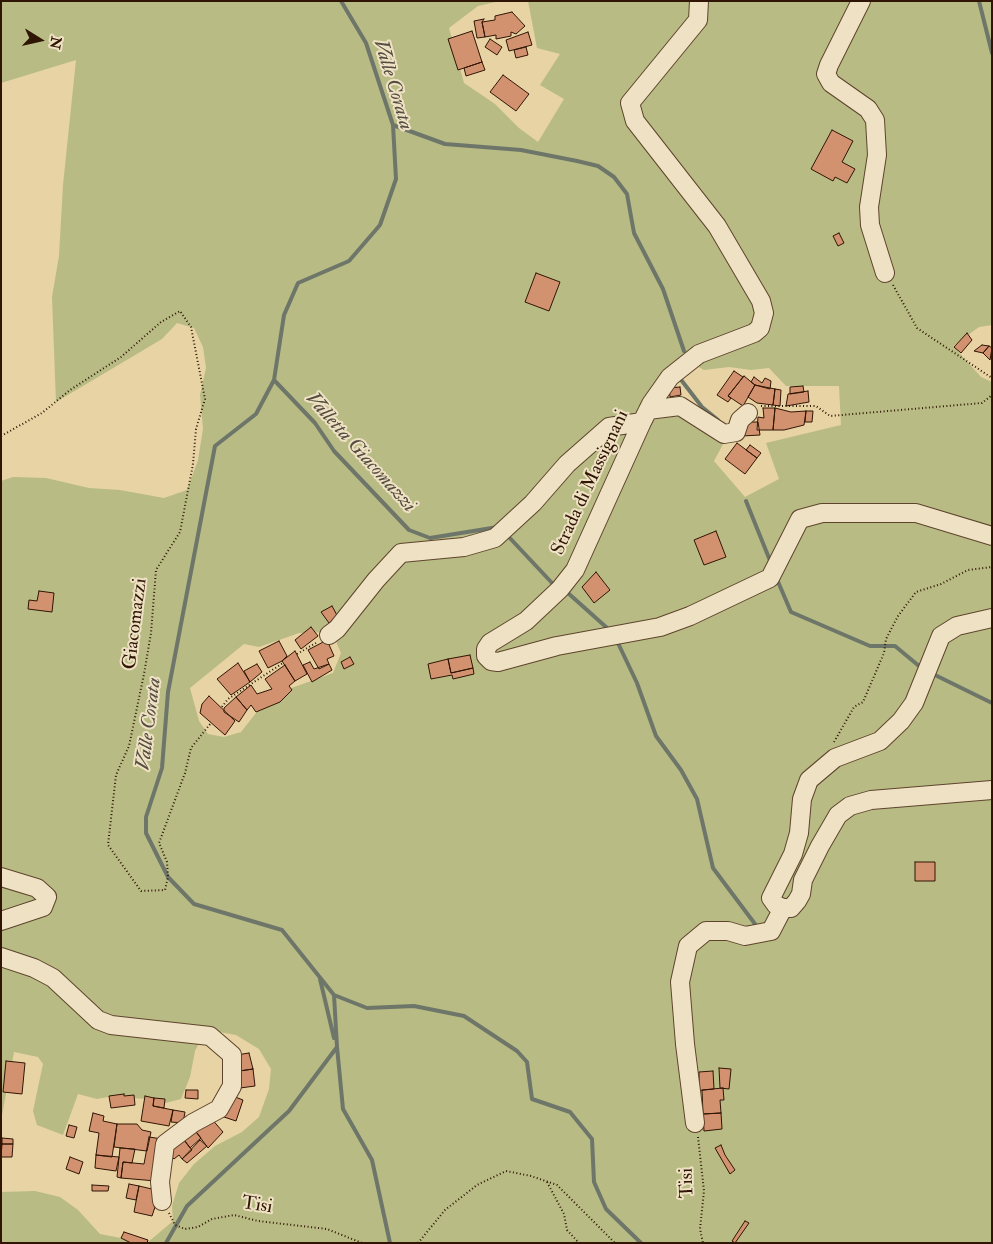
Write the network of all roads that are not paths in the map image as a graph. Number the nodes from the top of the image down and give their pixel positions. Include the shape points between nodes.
1 (713, 1) edge
2 (861, 1) edge
3 (699, 2) edge
4 (885, 273) road end
5 (748, 413) road end
6 (645, 416) junction
7 (992, 536) edge
8 (992, 618) edge
9 (329, 635) road end
10 (992, 790) edge
11 (1, 877) edge
12 (780, 907) junction
13 (1, 920) edge
14 (1, 957) edge
15 (695, 1123) road end
16 (162, 1201) road end

1 - 3 street
2 - 4 street via 826,74 831,83 868,109 876,120 877,155 869,207 870,225
3 - 6 street, Strada di Massignani via 698,20 630,103 635,121 717,226 760,301 764,314 760,328 754,333 699,354 670,377
5 - 6 street via 740,420 736,432 724,434 680,406
6 - 7 street, Strada di Massignani via 575,570 526,621 490,643 486,652 491,661 660,627 690,616 770,578 800,519 822,513 916,513
6 - 9 street via 609,428 567,464 533,503 495,538 464,547 401,553
8 - 12 street via 957,626 941,636 914,703 901,722 880,741 835,758 809,780 802,799 795,847 771,898
10 - 12 street via 871,800 850,806 838,815 820,846 803,880 798,901 791,908
11 - 13 street via 37,888 47,897 43,907
12 - 15 street via 771,930 745,936 728,931 706,931 688,946 680,982
14 - 16 street via 53,978 98,1020 111,1025 210,1036 232,1055 232,1086 219,1109 165,1144 160,1182

